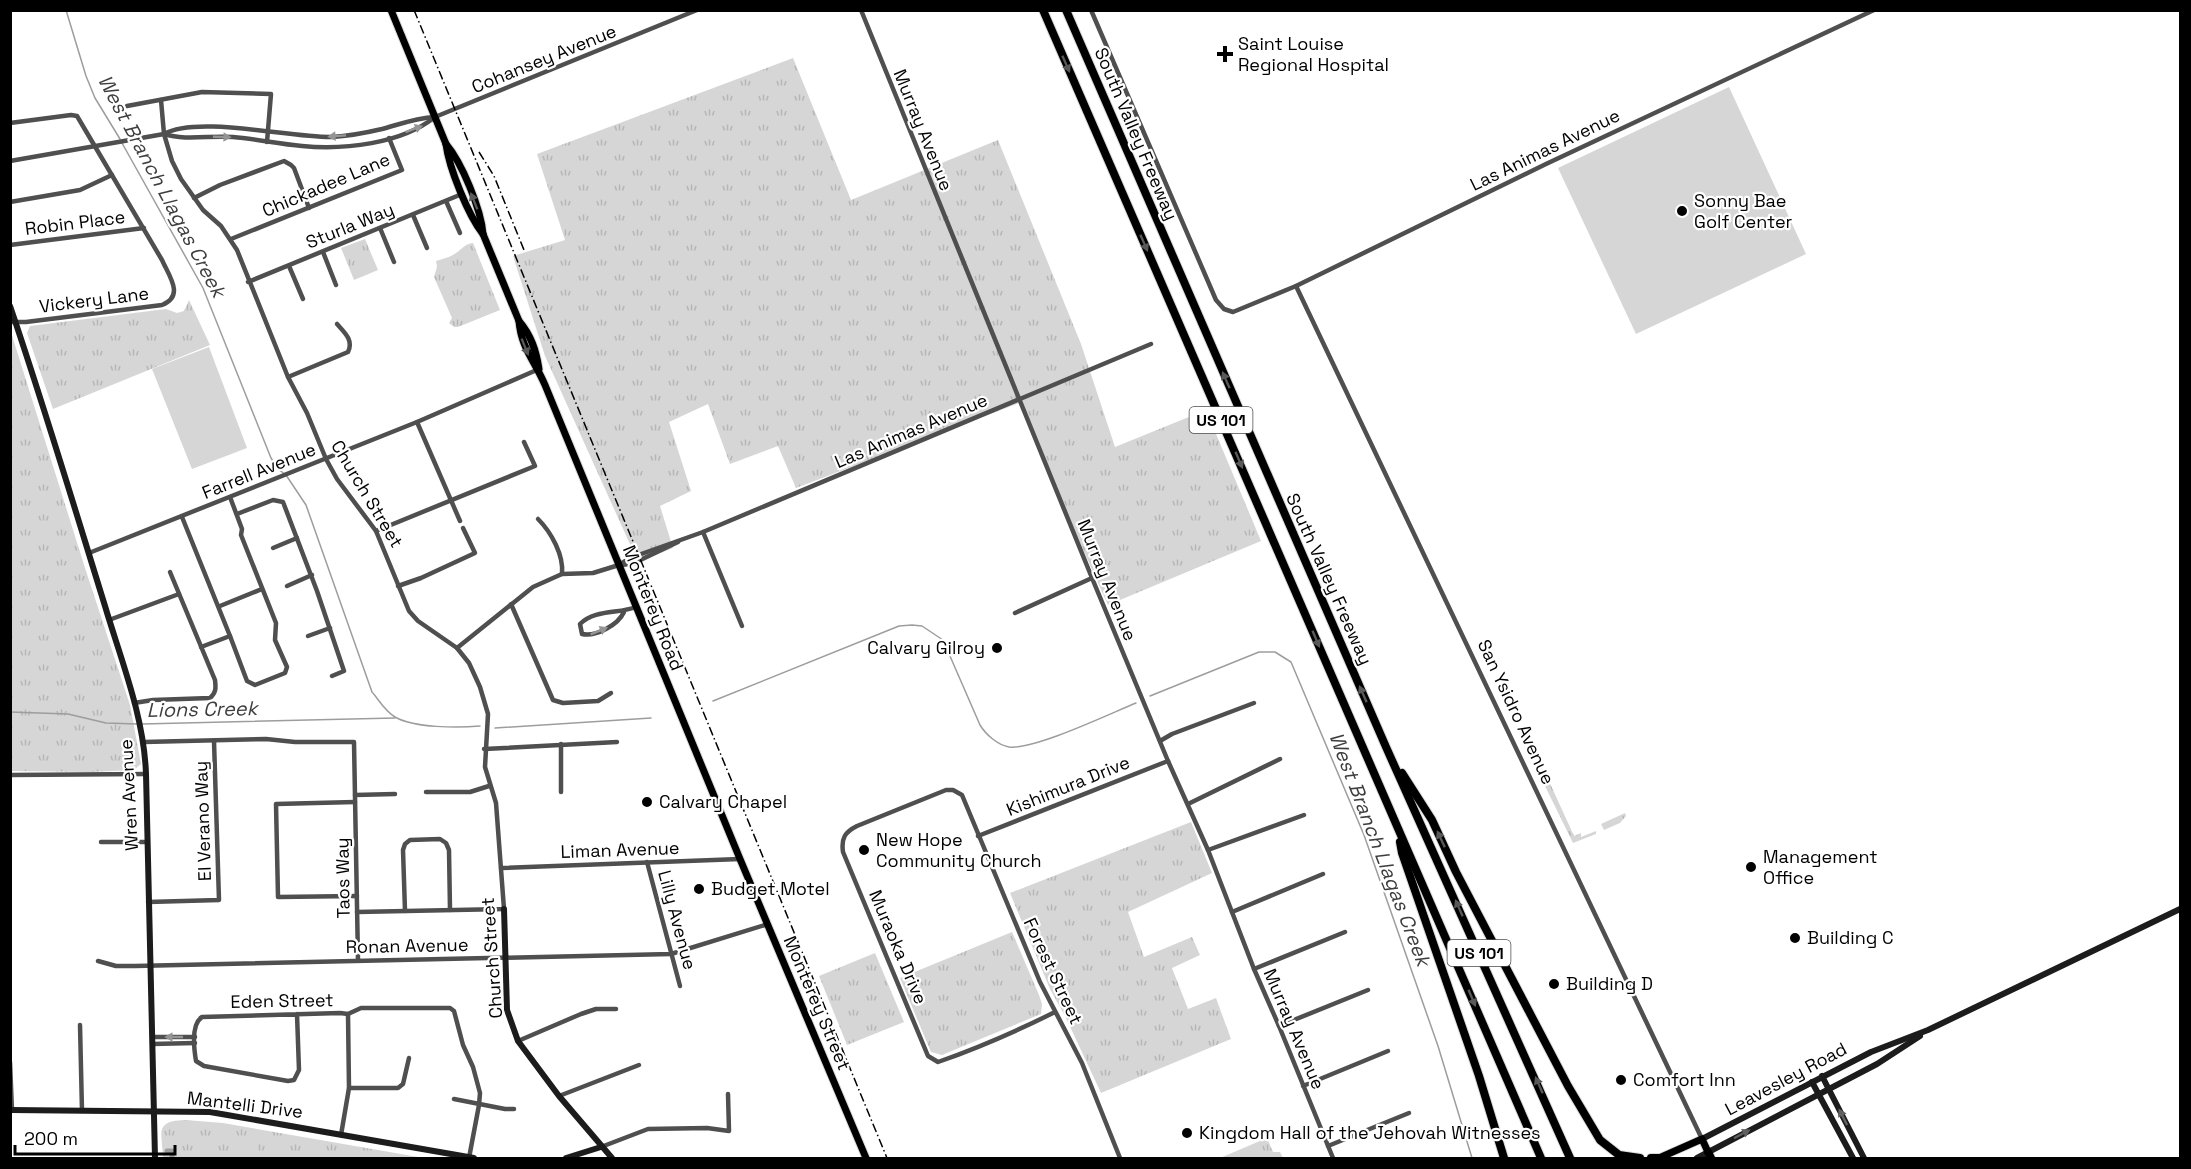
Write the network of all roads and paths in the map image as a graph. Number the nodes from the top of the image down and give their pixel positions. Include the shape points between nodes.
1 (392, 10) edge
2 (697, 10) edge
3 (861, 10) edge
4 (1043, 10) edge
5 (1066, 10) edge
6 (1091, 10) edge
7 (1874, 10) edge
8 (161, 100) junction
9 (127, 106) dead end
10 (435, 117) junction
11 (10, 123) edge
12 (268, 132) junction
13 (164, 134) junction
14 (389, 138) junction
15 (267, 142) junction
16 (446, 144) junction
17 (96, 146) junction
18 (10, 161) edge
19 (112, 175) junction
20 (463, 194) junction
21 (194, 198) junction
22 (446, 201) junction
23 (10, 202) edge
24 (309, 208) junction
25 (413, 215) junction
26 (144, 228) junction
27 (380, 228) junction
28 (460, 233) dead end
29 (483, 234) junction
30 (231, 239) junction
31 (10, 245) edge
32 (427, 248) dead end
33 (323, 252) junction
34 (394, 262) dead end
35 (289, 266) junction
36 (248, 282) junction
37 (336, 285) dead end
38 (1296, 286) junction
39 (303, 299) dead end
40 (10, 306) edge
41 (13, 322) edge
42 (337, 324) dead end
43 (1151, 345) dead end
44 (539, 369) junction
45 (288, 377) junction
46 (1019, 400) junction
47 (417, 422) junction
48 (524, 442) dead end
49 (326, 459) junction
50 (230, 498) junction
51 (451, 501) junction
52 (237, 513) junction
53 (182, 517) junction
54 (538, 519) dead end
55 (460, 521) dead end
56 (463, 528) dead end
57 (376, 531) junction
58 (703, 532) junction
59 (297, 538) junction
60 (273, 548) dead end
61 (89, 553) junction
62 (619, 565) junction
63 (170, 572) dead end
64 (562, 574) junction
65 (312, 575) junction
66 (1092, 578) junction
67 (287, 586) dead end
68 (398, 586) junction
69 (262, 590) junction
70 (179, 594) junction
71 (511, 604) junction
72 (220, 606) junction
73 (636, 607) junction
74 (624, 612) junction
75 (1015, 613) dead end
76 (109, 620) junction
77 (742, 626) dead end
78 (330, 628) junction
79 (230, 636) junction
80 (308, 636) dead end
81 (201, 647) junction
82 (457, 648) junction
83 (332, 676) dead end
84 (611, 693) dead end
85 (134, 703) junction
86 (1254, 703) dead end
87 (214, 741) junction
88 (1160, 741) junction
89 (144, 742) junction
90 (617, 742) dead end
91 (561, 744) junction
92 (1386, 747) junction
93 (484, 749) junction
94 (1280, 759) dead end
95 (1168, 761) junction
96 (146, 774) junction
97 (10, 775) edge
98 (489, 786) junction
99 (426, 792) dead end
100 (561, 792) dead end
101 (395, 794) dead end
102 (355, 795) junction
103 (355, 802) junction
104 (1188, 804) junction
105 (1304, 815) dead end
106 (1398, 829) junction
107 (978, 836) junction
108 (100, 842) dead end
109 (147, 842) junction
110 (842, 844) joint
111 (1208, 850) junction
112 (740, 859) junction
113 (647, 862) junction
114 (501, 868) junction
115 (1323, 874) dead end
116 (357, 896) junction
117 (148, 902) junction
118 (504, 909) junction
119 (2181, 909) edge
120 (450, 910) junction
121 (405, 911) junction
122 (357, 912) junction
123 (1232, 912) junction
124 (768, 924) junction
125 (1345, 932) dead end
126 (671, 954) junction
127 (505, 959) junction
128 (358, 960) junction
129 (98, 961) dead end
130 (150, 966) junction
131 (1254, 969) junction
132 (680, 986) dead end
133 (1368, 990) dead end
134 (616, 1009) dead end
135 (1054, 1012) junction
136 (297, 1014) junction
137 (348, 1014) junction
138 (80, 1025) dead end
139 (1279, 1026) junction
140 (1928, 1030) junction
141 (195, 1037) junction
142 (152, 1040) junction
143 (518, 1041) junction
144 (195, 1043) junction
145 (1388, 1051) dead end
146 (409, 1058) dead end
147 (10, 1062) edge
148 (639, 1065) dead end
149 (1822, 1076) junction
150 (1812, 1082) junction
151 (1303, 1086) junction
152 (350, 1088) junction
153 (1829, 1088) junction
154 (728, 1094) dead end
155 (1819, 1094) junction
156 (559, 1096) junction
157 (454, 1099) dead end
158 (479, 1105) junction
159 (514, 1109) dead end
160 (11, 1110) edge
161 (82, 1111) junction
162 (154, 1112) junction
163 (1409, 1113) dead end
164 (1555, 1122) junction
165 (341, 1135) junction
166 (1701, 1139) junction
167 (1328, 1146) junction
168 (601, 1147) junction
169 (1709, 1155) edge
170 (155, 1158) edge
171 (471, 1158) edge
172 (566, 1158) edge
173 (612, 1158) edge
174 (866, 1158) edge
175 (1120, 1158) edge
176 (1333, 1158) edge
177 (1504, 1158) edge
178 (1541, 1158) edge
179 (1570, 1158) edge
180 (1576, 1158) edge
181 (1640, 1158) edge
182 (1651, 1158) edge
183 (1660, 1158) edge
184 (1697, 1158) edge
185 (1853, 1158) edge
186 (1864, 1158) edge

1 - 10 main road, Monterey Road
2 - 10 street, Cohansey Avenue
3 - 46 street, Murray Avenue
4 -> 106 highway, South Valley Freeway / US 101
92 -> 5 highway, South Valley Freeway / US 101
6 - 38 street, Las Animas Avenue via 1216,300 1228,311 1243,309
7 - 38 street, Las Animas Avenue
8 - 9 street
8 - 12 street via 202,92 271,94
8 - 13 street, Church Street
10 -> 12 street, Cohansey Avenue via 332,137
14 -> 10 street, Cohansey Avenue via 422,128
10 - 16 main road, Monterey Road
11 - 17 street via 75,115
12 - 13 street, Cohansey Avenue via 201,128 173,129
12 - 15 street
13 -> 15 street, Cohansey Avenue
13 - 17 street, Cohansey Avenue
13 - 21 street, Church Street via 172,161
14 - 15 street, Cohansey Avenue via 333,147
14 - 24 street, Chickadee Lane via 402,170
16 - 20 main road, Monterey Road
29 -> 16 main road, Monterey Road via 482,219 455,155
17 - 18 street, Cohansey Avenue
17 - 19 street
19 - 23 street via 80,190
19 - 26 street
20 - 22 street, Sturla Way
20 - 29 main road, Monterey Road
21 - 24 street via 284,161 294,168
21 - 30 street, Church Street
22 - 25 street, Sturla Way
22 - 28 street
24 - 30 street, Chickadee Lane
25 - 27 street, Sturla Way
25 - 32 street
26 - 31 street, Robin Place
26 - 41 street, Vickery Lane via 174,283 169,303
27 - 33 street, Sturla Way
27 - 34 street
29 - 44 main road, Monterey Road via 519,321 528,332
30 - 36 street, Church Street
33 - 35 street, Sturla Way
33 - 37 street
35 - 36 street, Sturla Way
35 - 39 street
36 - 45 street, Church Street
38 - 166 street, San Ysidro Avenue
40 - 41 street, Wren Avenue
41 - 61 street, Wren Avenue
42 - 45 street via 347,334 348,352
43 - 46 street, Las Animas Avenue
44 - 47 street, Farrell Avenue
44 - 62 main road, Monterey Road
45 - 49 street, Church Street
46 - 58 street, Las Animas Avenue
46 - 66 street, Murray Avenue
47 - 49 street, Farrell Avenue
47 - 51 street
48 - 51 street via 535,466
49 - 50 street, Farrell Avenue
49 - 57 street, Church Street
50 - 52 street
50 - 53 street, Farrell Avenue
51 - 55 street
51 - 57 street
52 - 59 street via 273,500 283,502
52 - 69 street
53 - 61 street, Farrell Avenue
53 - 72 street
54 - 64 street via 556,547
56 - 68 street via 475,553
57 - 68 street, Church Street
58 - 62 street, Las Animas Avenue via 632,564
58 - 77 street
59 - 60 street
59 - 65 street
61 - 76 street, Wren Avenue
62 - 64 street, Las Animas Avenue via 593,573
62 - 73 main road, Monterey Road
63 - 70 street
64 - 71 street via 533,587
65 - 67 street
65 - 78 street
66 - 75 street
66 - 88 street, Murray Avenue
68 - 82 street, Church Street via 418,621
69 - 72 street
69 - 79 street via 276,623 275,640 285,673 255,685 247,681
70 - 76 street
70 - 81 street
71 - 82 street
71 - 84 street via 554,700 598,701
72 - 79 street
73 - 74 street
73 - 112 main road, Monterey Road
74 -> 74 street via 604,613 585,620 580,624 582,634 593,634 616,623
76 - 85 street, Wren Avenue
78 - 80 street
78 - 83 street via 344,671
79 - 81 street
81 - 85 street via 215,694 210,698
82 - 93 street, Church Street via 469,663 488,714
85 - 89 street, Wren Avenue
86 - 88 street
87 - 89 street
87 - 102 street, Taos Way via 354,742
87 - 117 street, El Verano Way via 219,900
88 - 95 street, Murray Avenue
89 - 96 street, Wren Avenue
90 - 91 street
91 - 93 street
91 - 100 street
164 -> 92 highway, South Valley Freeway / US 101
181 -> 92 highway via 1619,1155 1600,1140 1563,1076 1432,820
93 - 98 street, Church Street
94 - 104 street
95 - 104 street, Murray Avenue
95 - 107 street, Kishimura Drive
96 - 97 street
96 - 109 street, Wren Avenue
98 - 99 street via 470,792
98 - 114 street, Church Street via 496,803
101 - 102 street
102 - 103 street, Taos Way
103 - 116 street, Taos Way
103 - 116 street via 276,804 278,897
104 - 111 street, Murray Avenue
105 - 111 street
106 - 177 highway via 1402,853
106 -> 178 highway, South Valley Freeway / US 101
107 - 110 street, Forest Street via 962,795 953,790 938,792 857,826 846,833
107 - 135 street, Forest Street
108 - 109 street
109 - 117 street, Wren Avenue
110 - 135 street, Muraoka Drive via 928,1056 938,1062 951,1058
111 - 123 street, Murray Avenue
112 - 113 street, Liman Avenue
112 - 124 main road, Monterey Street
113 - 114 street, Liman Avenue
113 - 126 street, Lilly Avenue
114 - 118 street, Church Street
115 - 123 street
116 - 122 street, Taos Way
117 - 130 street, Wren Avenue
118 - 120 street
118 - 127 street, Church Street
119 - 140 street, Leavesley Road
120 - 121 street
120 - 121 street via 449,850 440,839 410,840 405,844
121 - 122 street
122 - 128 street, Taos Way
123 - 131 street, Murray Avenue
124 - 126 street, Ronan Avenue
124 - 174 main road, Monterey Street
125 - 131 street
126 - 127 street, Ronan Avenue
126 - 132 street, Lilly Avenue
127 - 128 street, Ronan Avenue
127 - 143 street, Church Street via 507,1010
128 - 130 street, Ronan Avenue
129 - 130 street, Ronan Avenue via 116,966
130 - 142 street, Wren Avenue
131 - 139 street, Murray Avenue
133 - 139 street
134 - 143 street via 596,1009
135 - 175 street, Forest Street via 1082,1063
136 - 137 street, Eden Street
136 - 141 street, Eden Street via 201,1017 196,1022
136 - 144 street via 296,1079 288,1081 200,1065
137 - 152 street
137 - 158 street, Eden Street via 361,1008 446,1007 454,1011 478,1083
138 - 161 street
139 - 151 street, Murray Avenue
140 - 149 street, Leavesley Road
140 - 153 street, Leavesley Road via 1892,1056
141 -> 142 street
141 - 144 street
142 - 144 street
142 - 162 street, Wren Avenue
143 - 156 street, Church Street
145 - 151 street
146 - 152 street via 403,1084 398,1088
147 - 160 street
148 - 156 street
149 - 150 street, Leavesley Road
149 - 153 street
150 - 155 street
150 - 166 street, Leavesley Road
151 - 167 street, Murray Avenue
152 - 165 street
153 - 155 street, Leavesley Road
186 -> 153 street
154 - 168 street via 729,1131 648,1129
169 -> 155 street, Leavesley Road
155 - 185 street
156 - 168 street, Church Street
157 - 158 street
158 - 159 street
158 - 171 street
160 - 161 street, Mantelli Drive
161 - 162 street, Mantelli Drive
162 - 165 street, Mantelli Drive via 221,1113
162 - 170 street, Wren Avenue
163 - 167 street
164 - 179 highway, South Valley Freeway / US 101
164 - 180 highway
165 - 171 street, Mantelli Drive
166 - 169 main road, San Ysidro Avenue
166 - 183 main road, Leavesley Road
167 - 176 street, Murray Avenue
168 - 172 street
168 - 173 street, Church Street
169 - 184 street, Leavesley Road
182 - 183 highway

